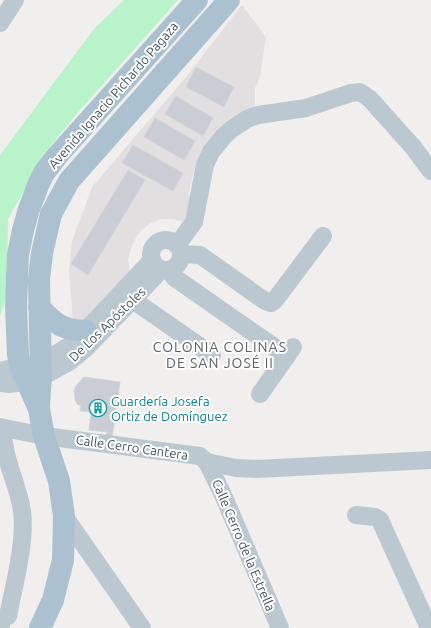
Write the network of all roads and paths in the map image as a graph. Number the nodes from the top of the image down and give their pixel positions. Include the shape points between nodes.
1 (15, 0) edge
2 (197, 0) edge
3 (229, 0) edge
4 (0, 24) edge
5 (431, 171) edge
6 (322, 236) dead end
7 (179, 250) junction
8 (160, 267) junction
9 (133, 300) junction
10 (39, 307) junction
11 (86, 331) junction
12 (212, 355) dead end
13 (26, 371) edge
14 (0, 383) edge
15 (260, 394) dead end
16 (2, 428) edge
17 (44, 436) junction
18 (431, 460) edge
19 (207, 462) junction
20 (356, 515) dead end
21 (64, 516) junction
22 (3, 624) edge
23 (40, 628) edge
24 (142, 628) edge
25 (280, 628) edge
26 (429, 628) edge

1 - 4 street
2 - 13 main road, Avenida Ignacio Pichardo Pagaza via 57,156 39,183 29,209 18,255 18,354
3 - 10 main road, Avenida Ignacio Pichardo Pagaza via 69,181 51,214 45,233 39,279
5 - 7 street via 370,99 360,92 306,108 258,115 232,129 211,152 205,164 194,222
6 - 7 street via 276,300 271,303 200,255
7 - 8 street via 178,264 175,267
7 - 8 street via 169,241 156,244 151,251
8 - 9 street, De Los Apóstoles
8 - 11 street, De Los Apóstoles
8 - 15 street via 290,351
9 - 12 street
9 - 13 street, De Los Apóstoles via 77,356 60,368
10 - 11 main road via 62,328
10 - 13 main road, Avenida Ignacio Pichardo Pagaza
11 - 13 street, De Los Apóstoles via 67,348
13 - 14 street via 9,384
13 - 17 main road via 39,409
16 - 17 street, Calle Cerro Cantera
16 - 22 street via 4,446 19,496 23,521
17 - 19 street, Calle Cerro Cantera via 200,456
17 - 21 main road via 59,481
18 - 19 street, Calle Cerro Cantera via 257,469
19 - 25 street, Calle Cerro de la Estrella
20 - 26 street via 381,521
21 - 23 main road via 63,560 53,600
21 - 24 street

